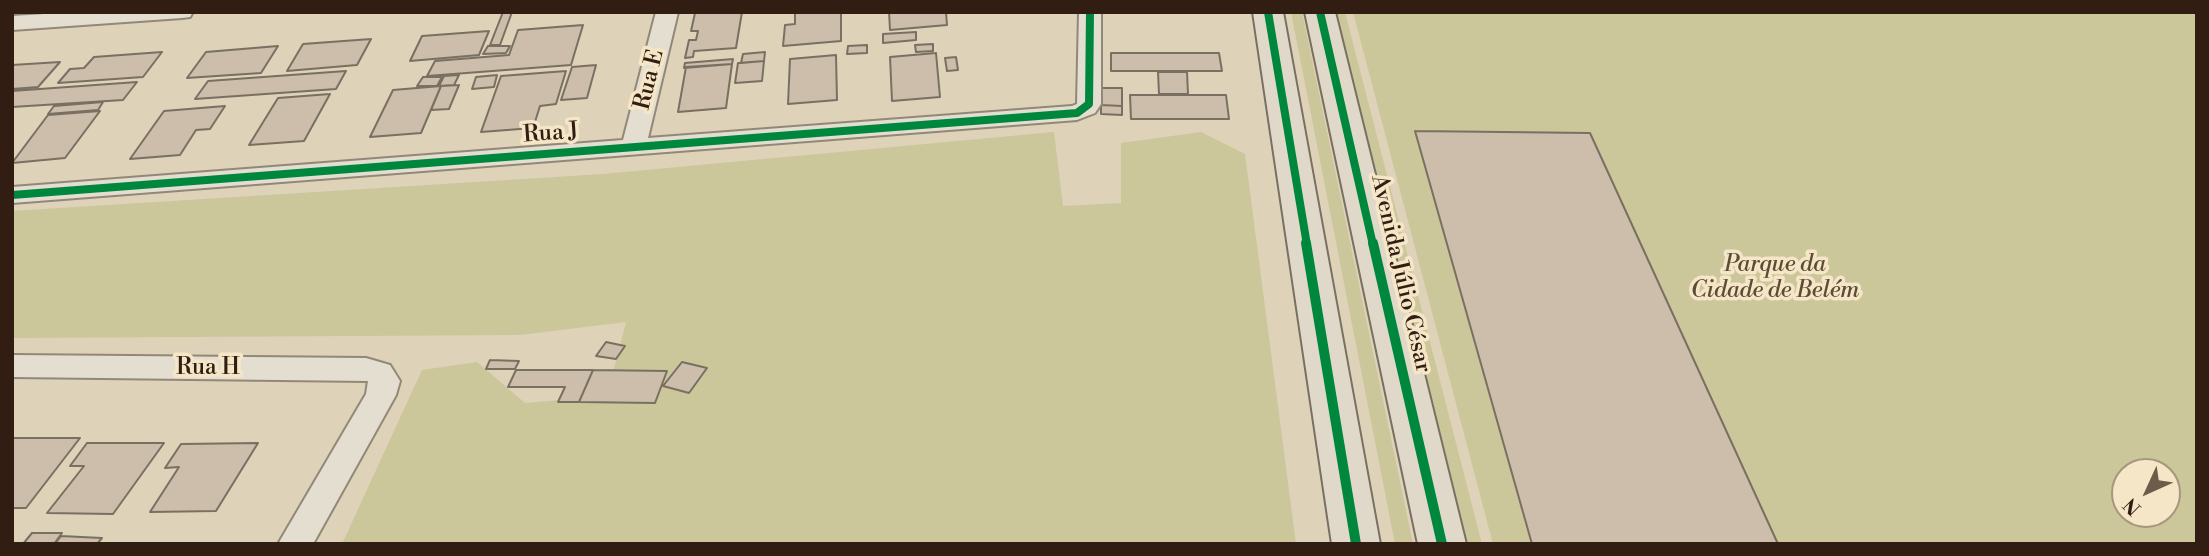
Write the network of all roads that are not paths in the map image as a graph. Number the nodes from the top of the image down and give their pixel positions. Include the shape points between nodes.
1 (182, 12) edge
2 (667, 12) edge
3 (1090, 12) edge
4 (1268, 12) edge
5 (1320, 12) edge
6 (12, 23) edge
7 (634, 147) junction
8 (12, 195) edge
9 (12, 366) edge
10 (295, 544) edge
11 (1356, 544) edge
12 (1442, 544) edge

1 - 6 street
2 - 7 street, Rua E
3 - 7 street, Rua J via 1089,104 1077,113
4 - 11 main road
5 - 12 main road, Avenida Júlio César
7 - 8 street, Rua J
9 - 10 street, Rua H via 366,369 379,373 384,382 381,395

